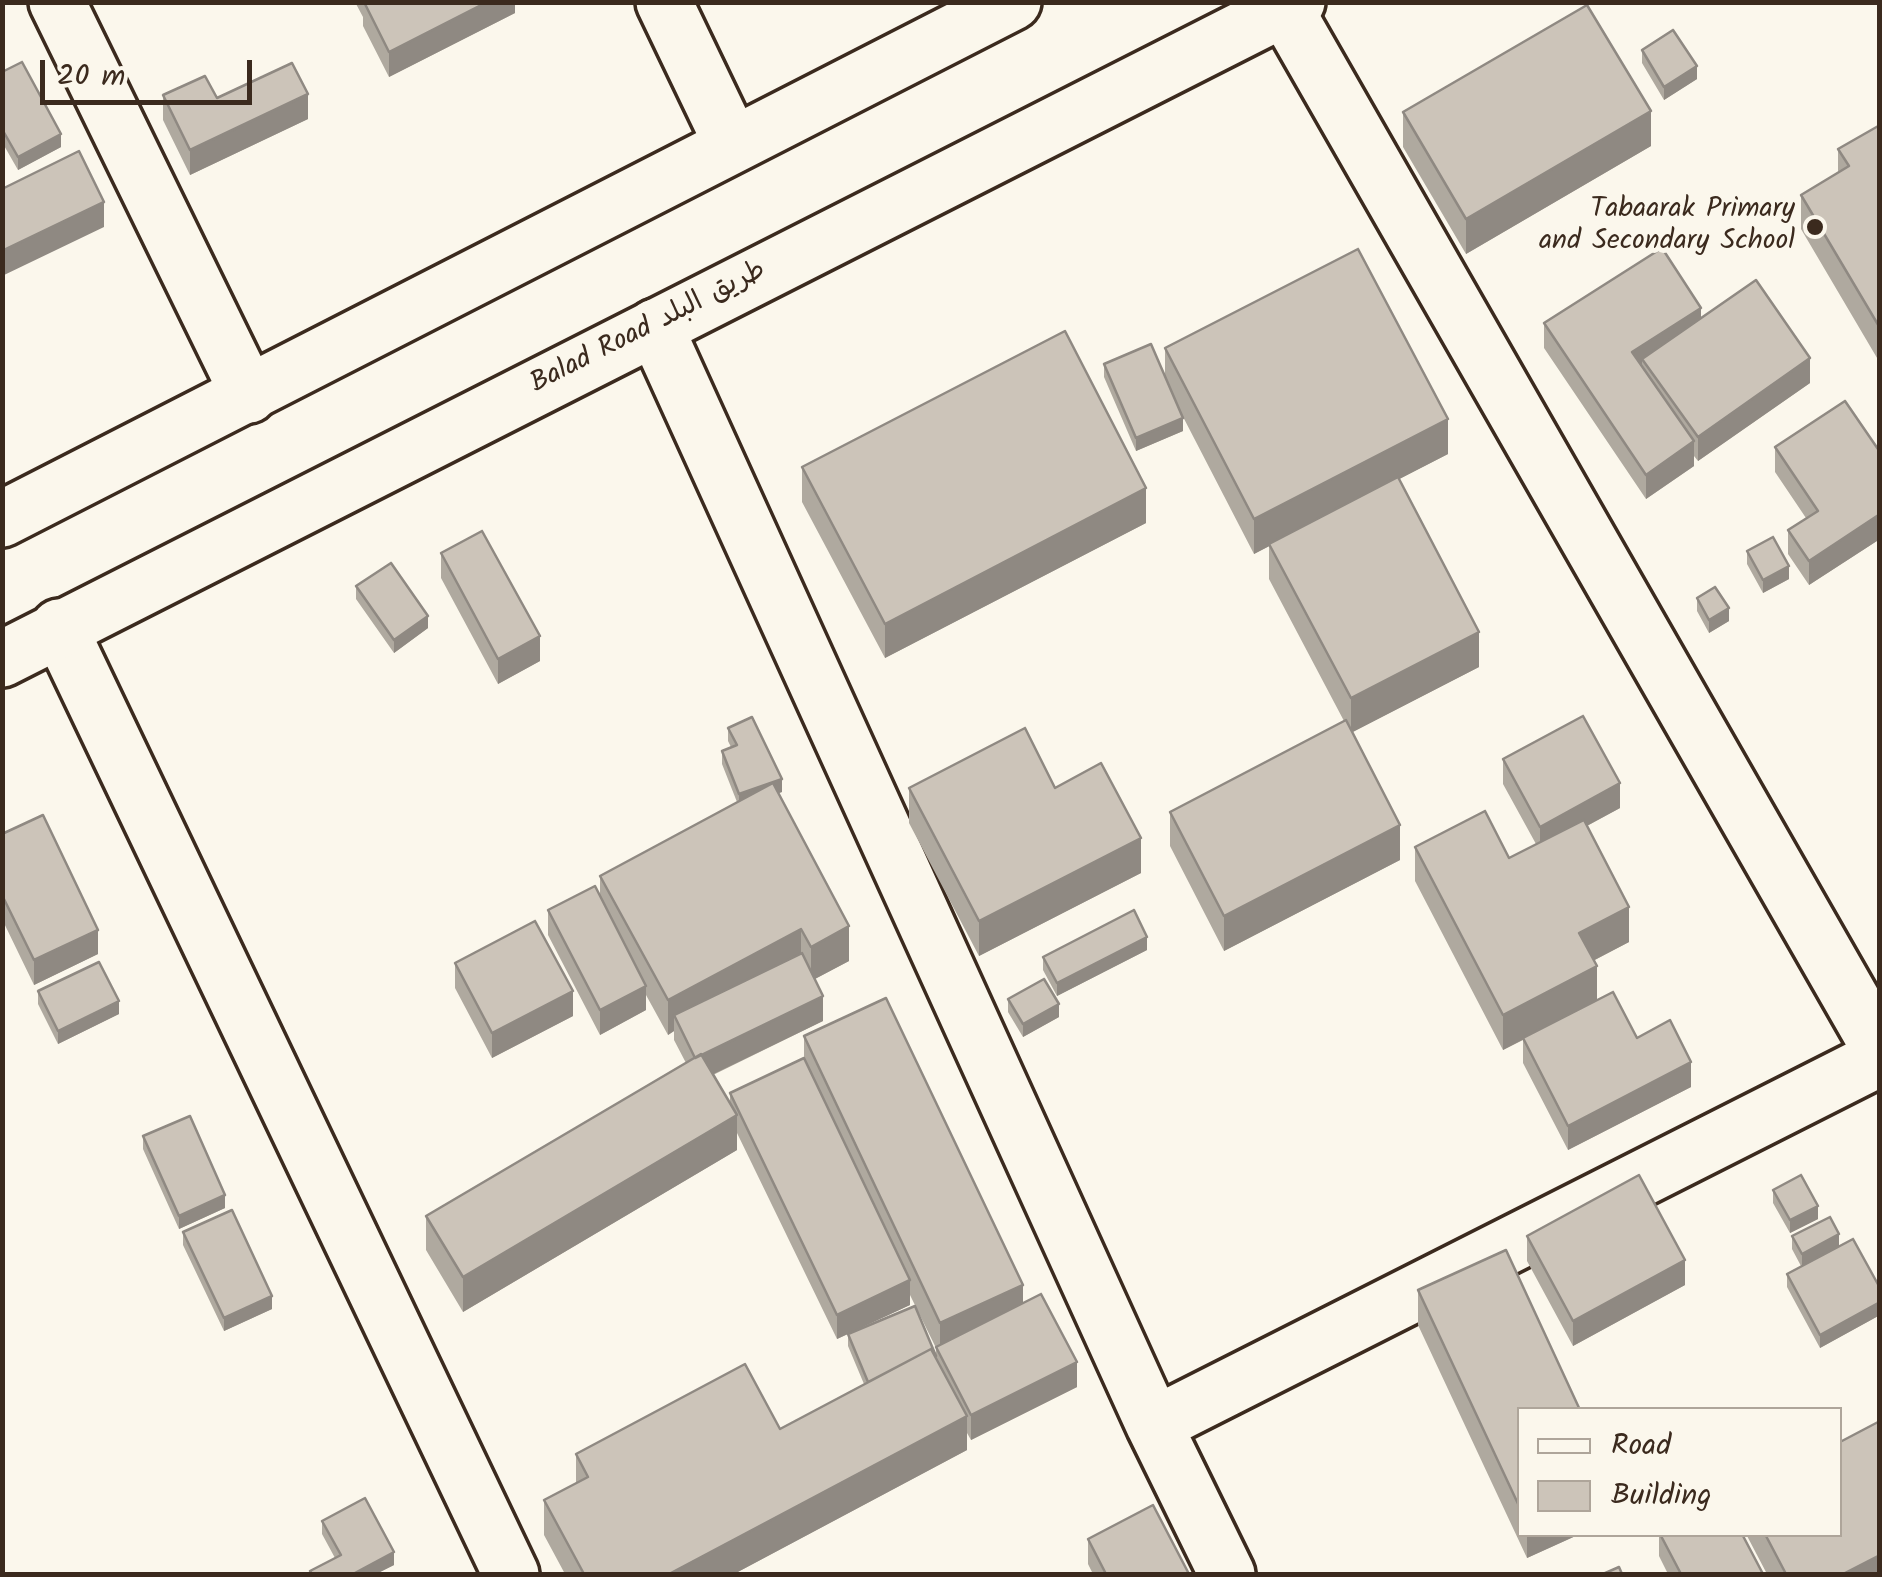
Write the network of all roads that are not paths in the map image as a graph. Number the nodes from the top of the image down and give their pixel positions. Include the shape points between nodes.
1 (57, 2) edge
2 (664, 2) edge
3 (1013, 2) edge
4 (1291, 6) edge
5 (732, 144) junction
6 (655, 326) junction
7 (249, 395) junction
8 (2, 519) edge
9 (59, 628) junction
10 (2, 659) edge
11 (1880, 1049) edge
12 (1880, 1058) edge
13 (1154, 1426) junction
14 (511, 1574) edge
15 (1226, 1574) edge

1 - 7 main road
2 - 5 main road
3 - 5 main road
4 - 6 main road, Balad Road طريق البلد
4 - 11 main road
5 - 7 main road
6 - 9 main road, Balad Road طريق البلد
6 - 13 main road
7 - 8 main road
9 - 10 main road, Balad Road طريق البلد
9 - 14 main road
12 - 13 main road
13 - 15 main road

